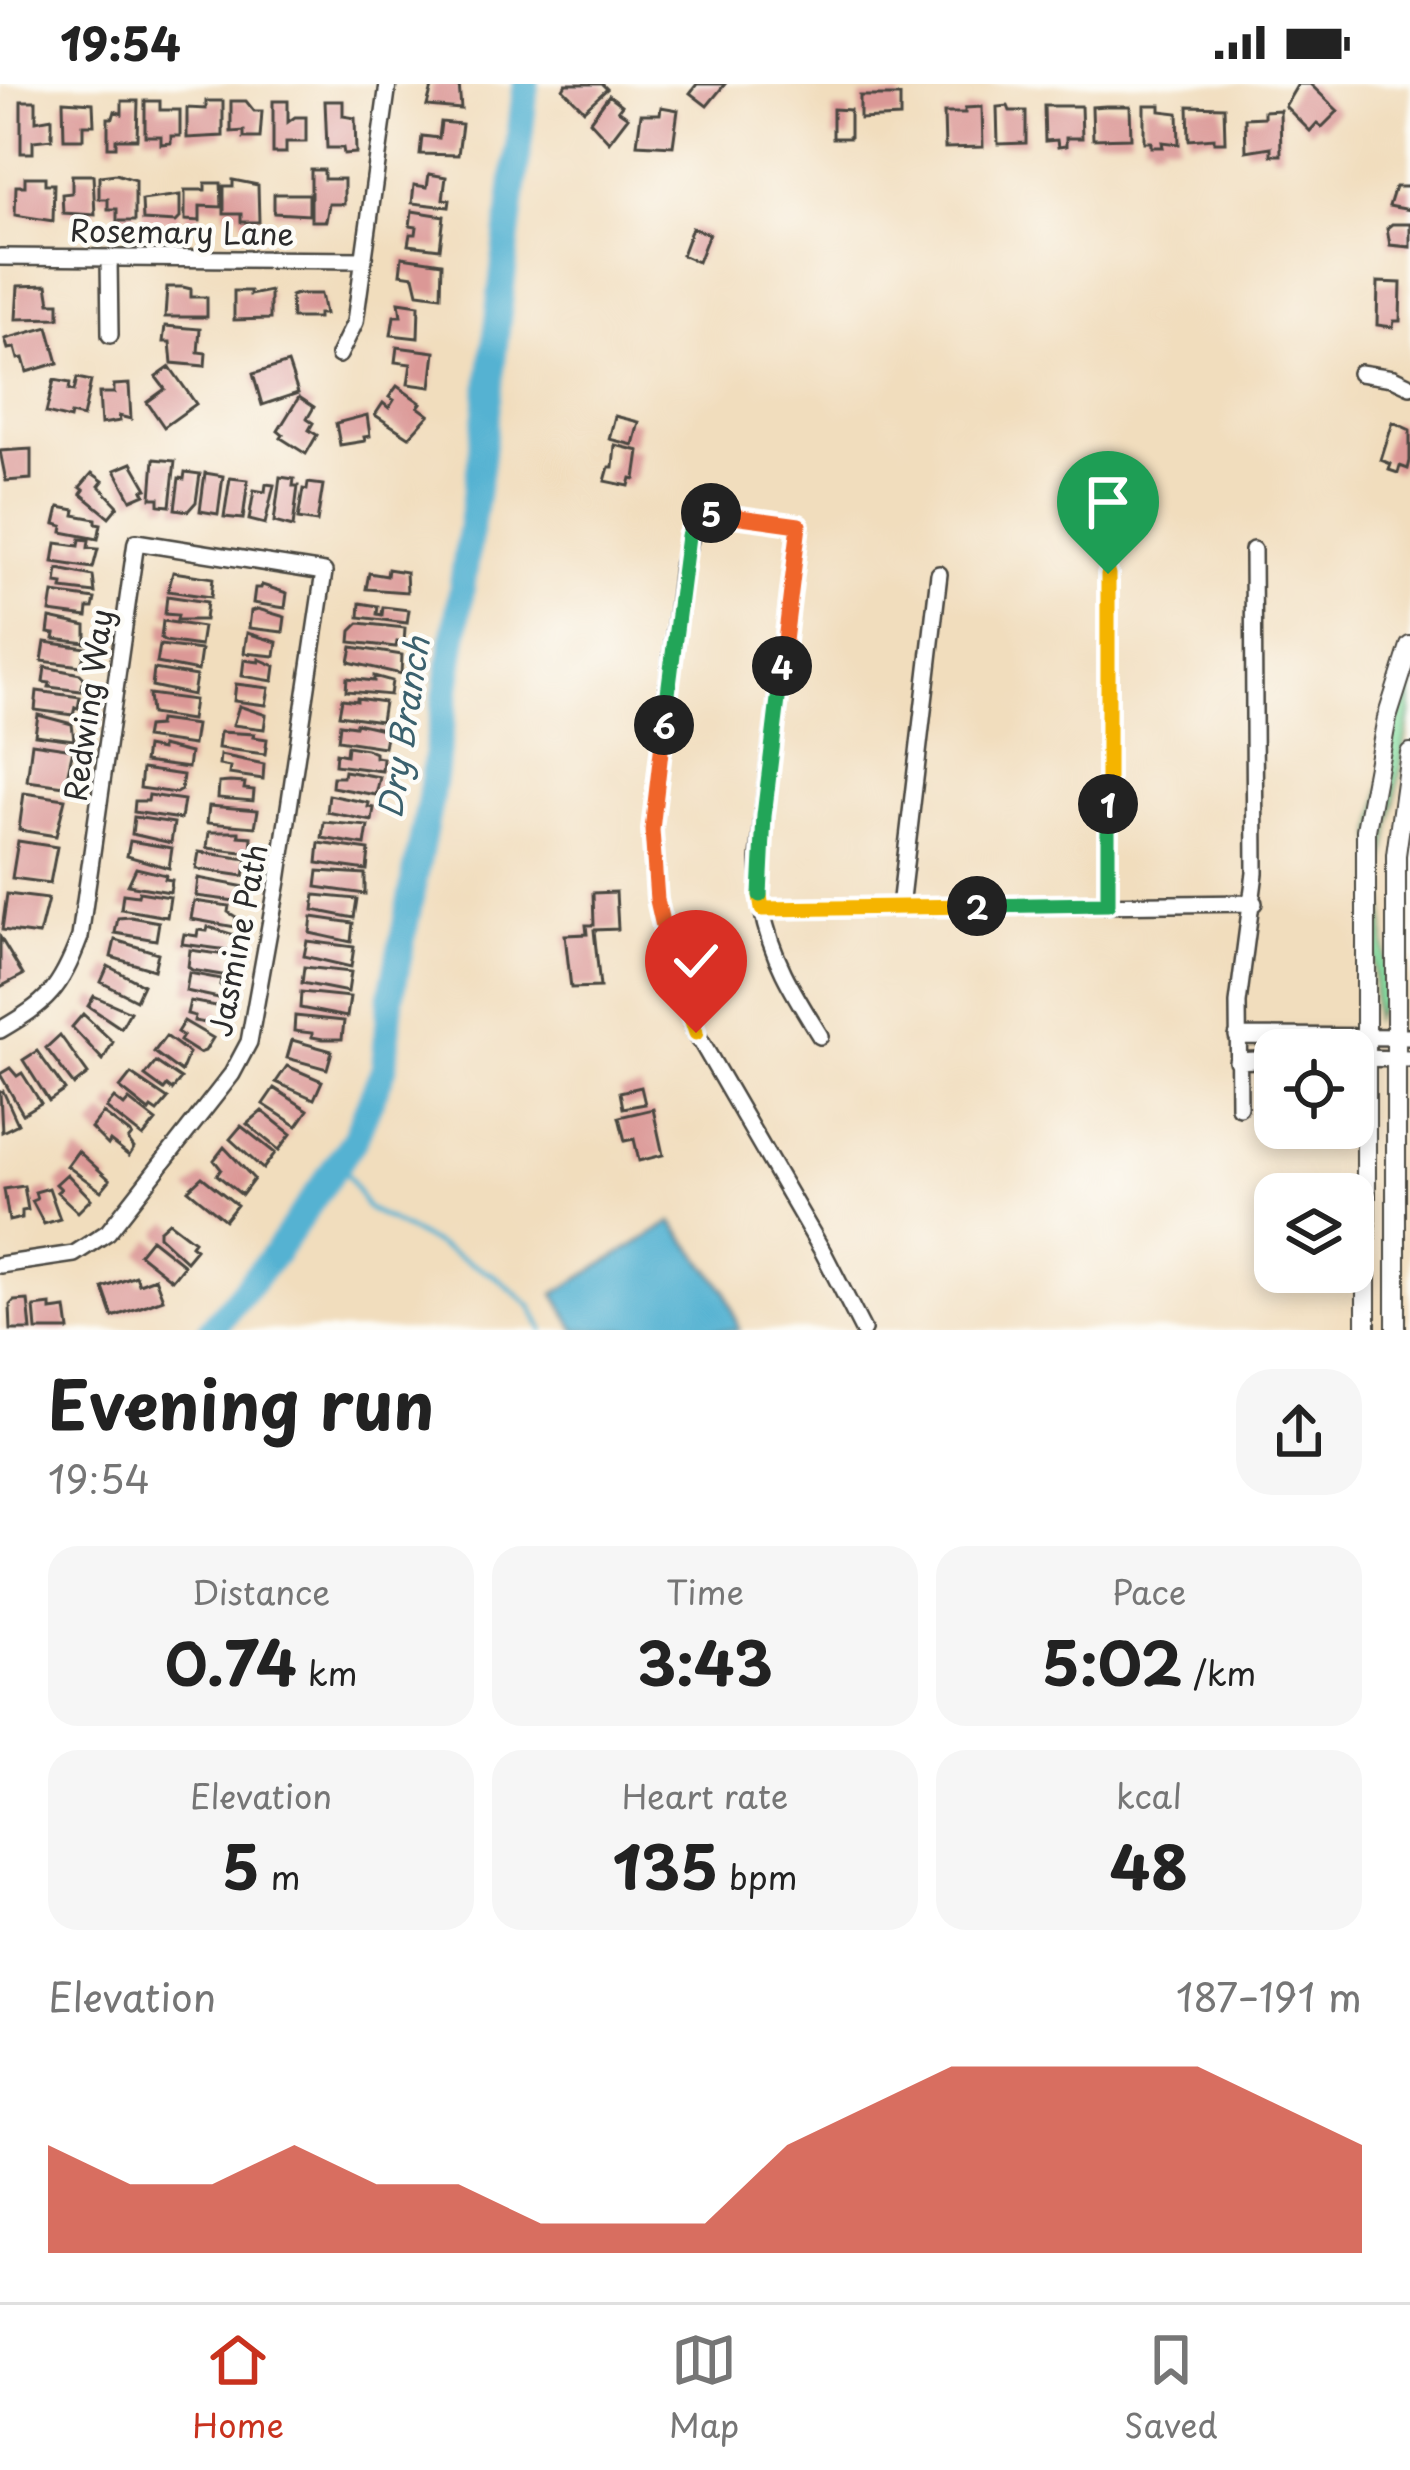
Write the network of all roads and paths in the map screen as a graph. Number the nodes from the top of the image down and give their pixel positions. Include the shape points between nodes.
1 (388, 84) edge
2 (0, 257) edge
3 (109, 258) junction
4 (364, 260) junction
5 (110, 335) dead end
6 (339, 355) dead end
7 (1360, 373) dead end
8 (1410, 386) edge
9 (1252, 550) dead end
10 (324, 572) joint
11 (939, 574) dead end
12 (1108, 574) dead end
13 (1410, 646) edge
14 (1410, 753) edge
15 (1254, 903) junction
16 (1108, 904) junction
17 (900, 908) junction
18 (762, 909) junction
19 (1364, 1029) edge
20 (0, 1030) edge
21 (820, 1036) dead end
22 (1237, 1036) junction
23 (1402, 1036) edge
24 (1254, 1038) edge
25 (1402, 1058) edge
26 (1254, 1060) edge
27 (1237, 1061) junction
28 (1239, 1107) dead end
29 (1361, 1149) edge
30 (0, 1265) edge
31 (863, 1330) edge
32 (1366, 1330) edge
33 (1396, 1330) edge

1 - 4 street
2 - 3 street, Rosemary Lane
3 - 4 street, Rosemary Lane
3 - 5 street
4 - 6 street via 355,322
7 - 8 street
9 - 15 street
10 - 20 street, Redwing Way via 136,542 80,937 43,1005
10 - 30 street, Jasmine Path via 253,1031 239,1064 108,1232 74,1254
11 - 17 street
12 - 16 street
13 - 19 street via 1366,830
14 - 23 street via 1396,855
15 - 16 street
15 - 22 street
16 - 17 street
17 - 18 street
18 - 21 street via 780,971
18 - 31 street via 759,860 799,525 699,511 682,566 652,830 657,900 696,1033
22 - 24 street
22 - 27 street
23 - 25 street
25 - 33 street
26 - 27 street
27 - 28 street
29 - 32 street

